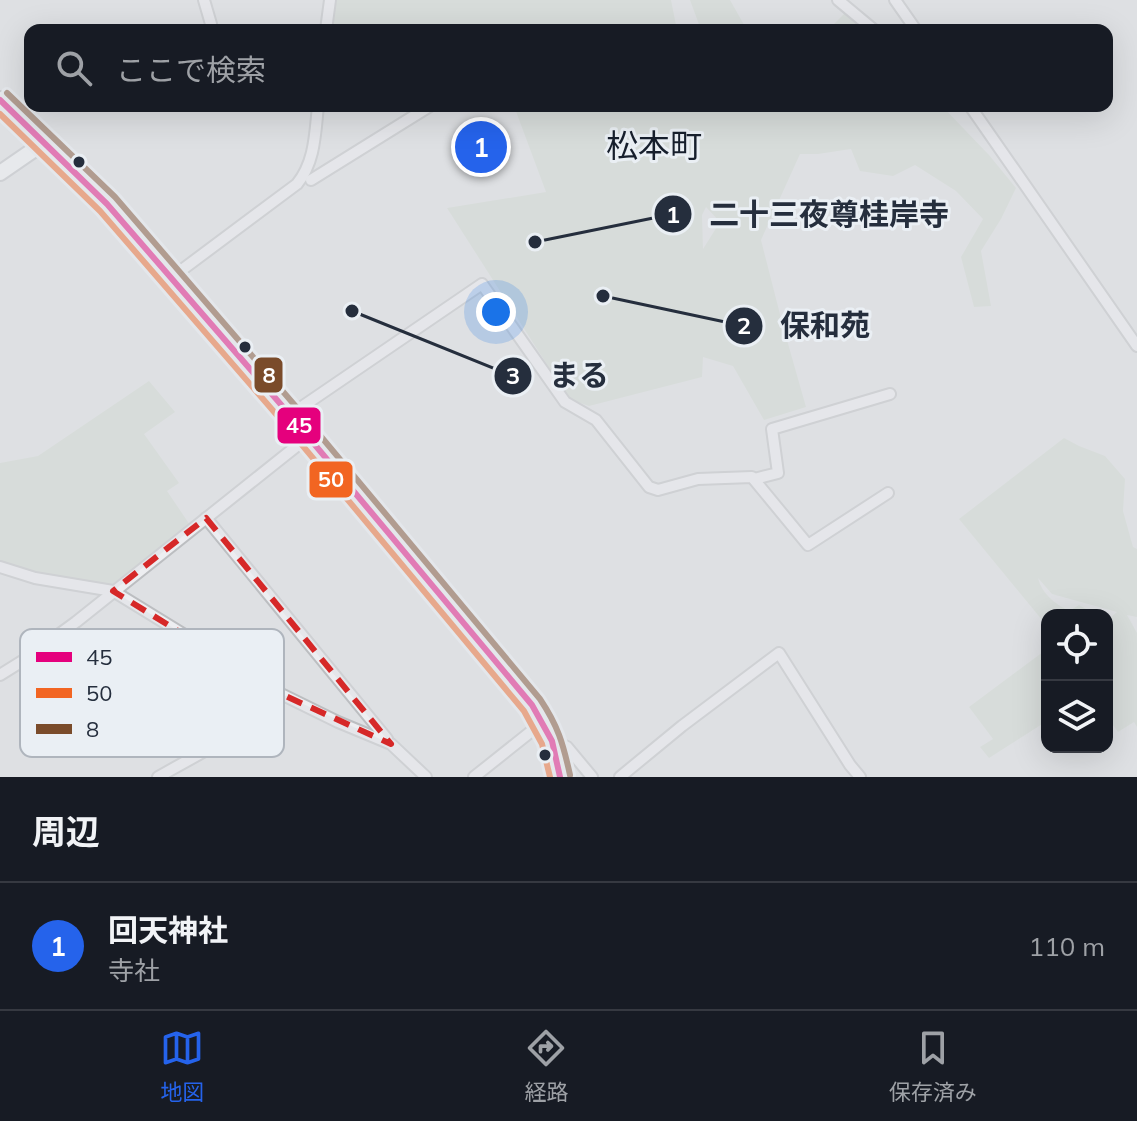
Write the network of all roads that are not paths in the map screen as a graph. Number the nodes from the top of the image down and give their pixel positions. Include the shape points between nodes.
1 (204, 0) edge
2 (330, 0) edge
3 (838, 0) edge
4 (895, 0) edge
5 (211, 24) dead end
6 (327, 24) edge
7 (867, 24) edge
8 (912, 24) edge
9 (0, 100) edge
10 (317, 112) edge
11 (420, 112) edge
12 (974, 112) edge
13 (45, 142) junction
14 (0, 173) edge
15 (308, 177) junction
16 (171, 278) junction
17 (1137, 346) edge
18 (890, 394) dead end
19 (290, 415) junction
20 (308, 437) junction
21 (754, 479) junction
22 (888, 493) dead end
23 (206, 518) junction
24 (0, 567) edge
25 (113, 591) junction
26 (66, 629) edge
27 (175, 629) edge
28 (20, 662) edge
29 (0, 675) edge
30 (284, 695) edge
31 (543, 722) junction
32 (552, 741) junction
33 (391, 744) junction
34 (194, 757) edge
35 (158, 777) edge
36 (426, 777) edge
37 (474, 777) edge
38 (560, 777) edge
39 (592, 777) edge
40 (620, 777) edge
41 (860, 777) edge

1 - 5 street
2 - 6 street
3 - 7 street
4 - 8 street
9 - 13 highway
10 - 15 street
11 - 15 street
12 - 17 street
13 - 14 main road
13 - 16 highway
15 - 16 street
16 - 19 highway
18 - 21 street via 772,429 778,473
19 - 20 highway
19 - 21 street via 482,284 565,402 596,420 649,487 658,490 698,479
20 - 23 street
20 - 31 highway
21 - 22 street via 808,545
23 - 25 street
23 - 33 street
24 - 25 street
25 - 26 street
25 - 27 street
28 - 29 street
30 - 33 street
31 - 32 highway
31 - 37 street
32 - 38 highway
32 - 39 street via 567,747
33 - 36 street
34 - 35 street
40 - 41 street via 779,653

